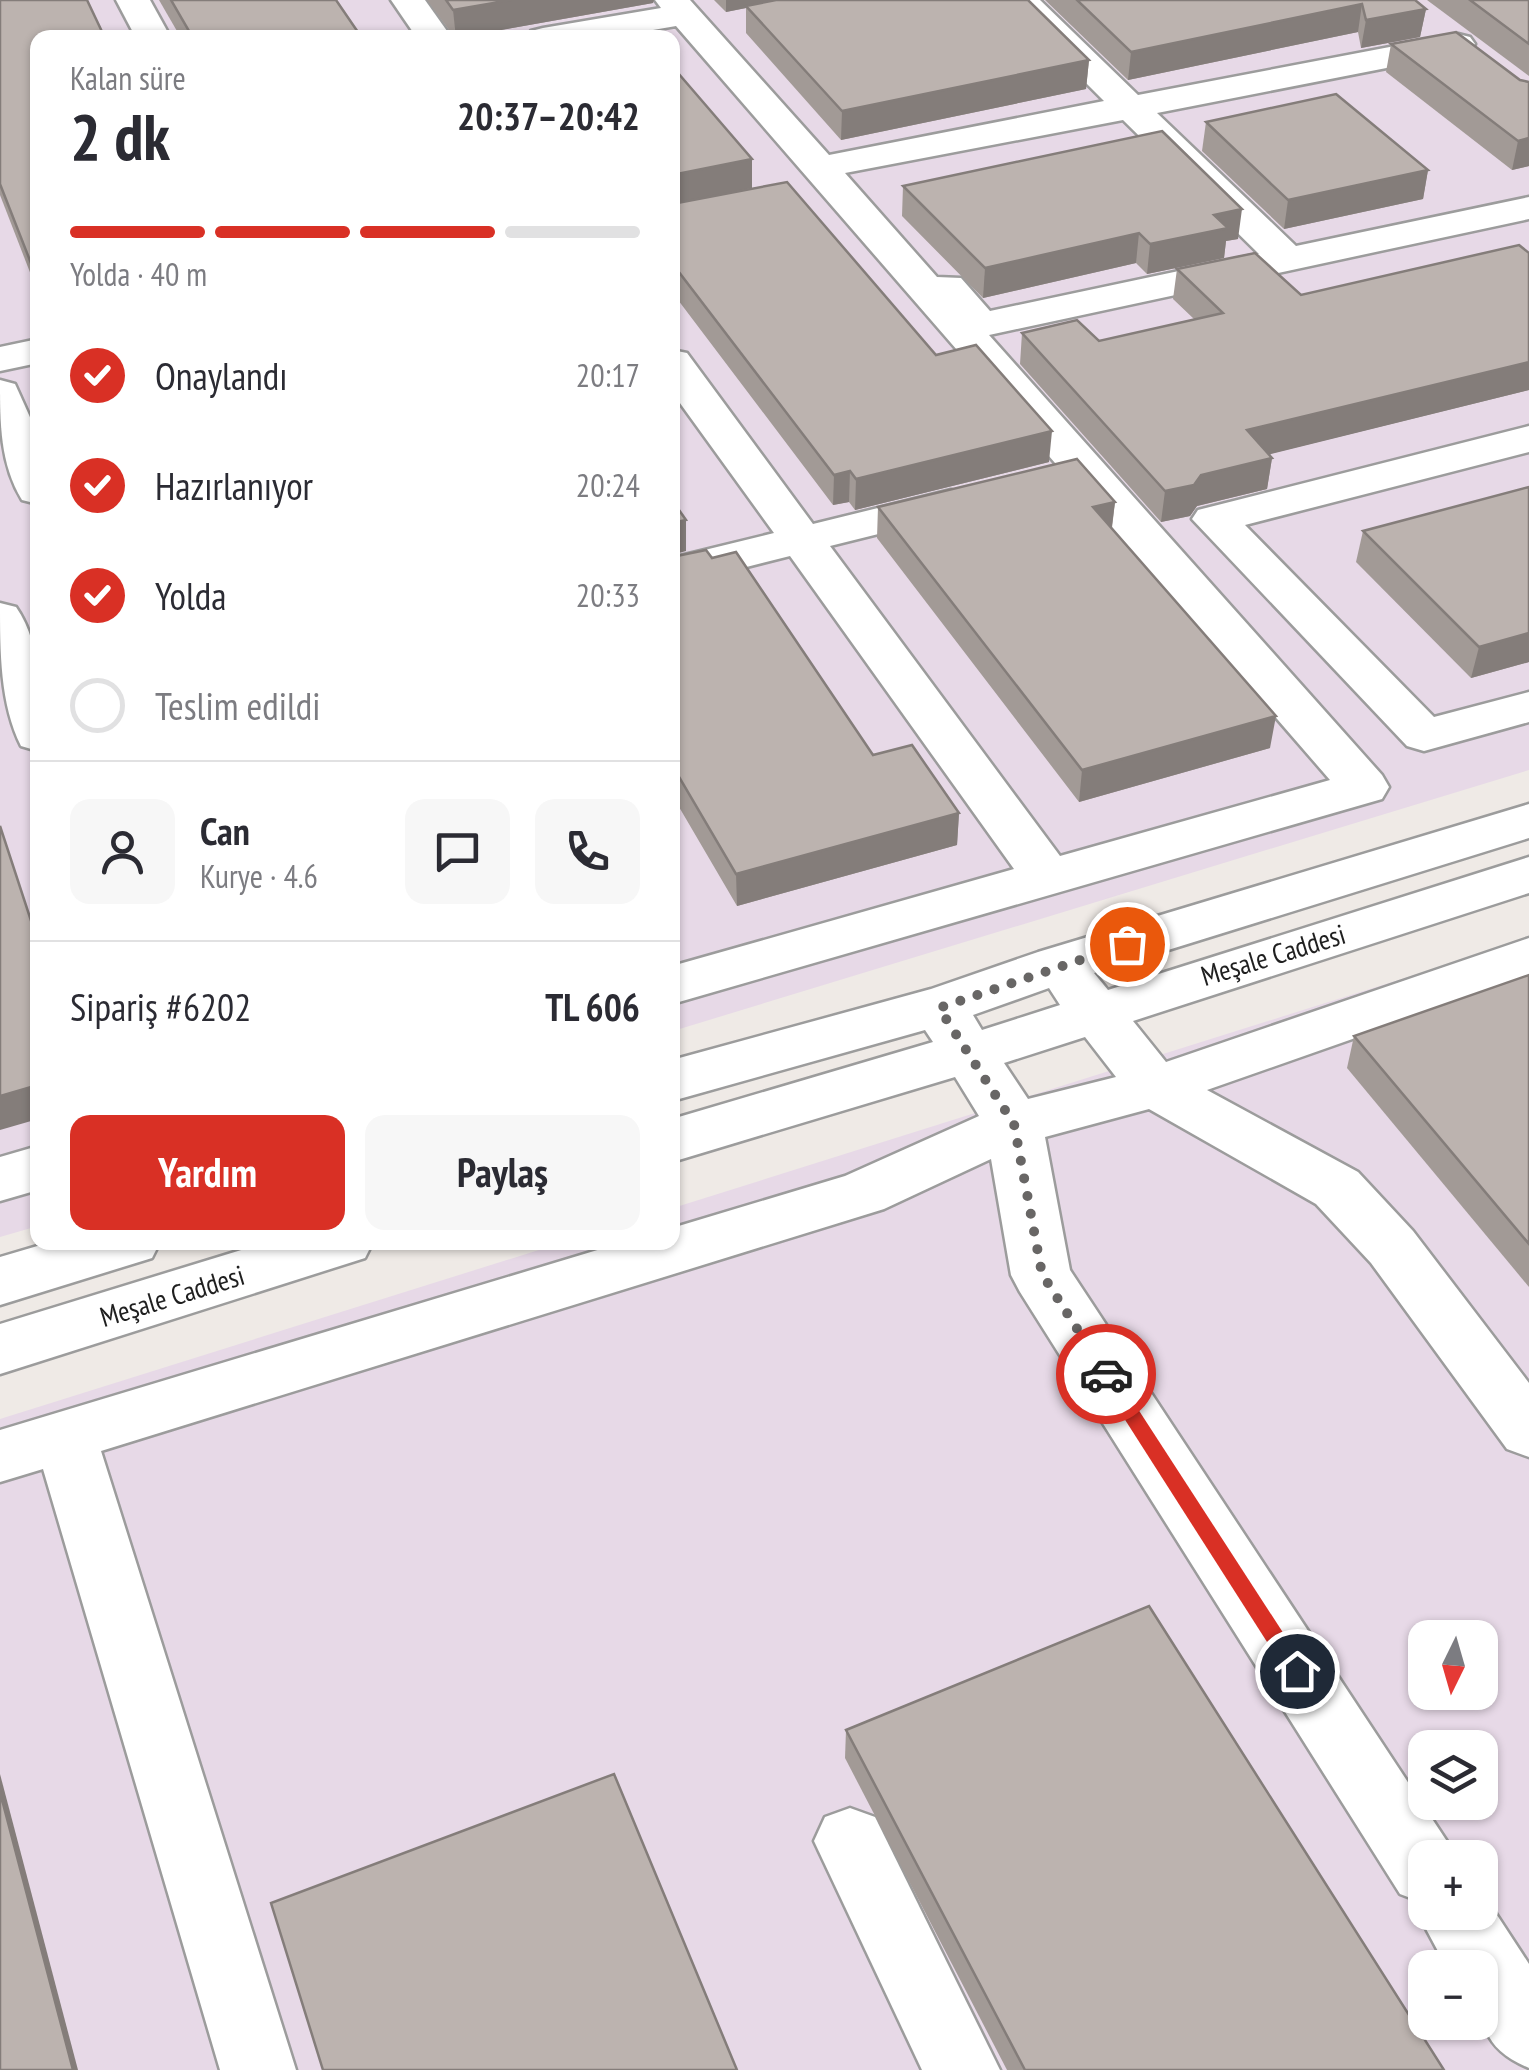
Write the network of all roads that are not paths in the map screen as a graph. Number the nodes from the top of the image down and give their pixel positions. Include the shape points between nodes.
1 (133, 0) edge
2 (408, 0) edge
3 (1020, 0) edge
4 (1414, 11) edge
5 (704, 25) edge
6 (150, 30) edge
7 (429, 30) edge
8 (642, 30) edge
9 (1132, 108) junction
10 (826, 180) junction
11 (1521, 218) edge
12 (1287, 259) junction
13 (30, 353) edge
14 (0, 359) edge
15 (680, 373) edge
16 (0, 393) edge
17 (1529, 439) edge
18 (30, 470) edge
19 (991, 493) edge
20 (802, 540) junction
21 (680, 570) edge
22 (30, 594) edge
23 (0, 601) edge
24 (0, 618) edge
25 (1529, 706) edge
26 (30, 710) edge
27 (1529, 821) edge
28 (1529, 875) edge
29 (1048, 878) junction
30 (1529, 957) edge
31 (1058, 965) junction
32 (680, 983) edge
33 (1095, 1010) junction
34 (954, 1031) junction
35 (680, 1079) edge
36 (1155, 1087) junction
37 (1014, 1124) junction
38 (680, 1139) edge
39 (30, 1170) edge
40 (0, 1179) edge
41 (680, 1248) edge
42 (105, 1250) edge
43 (291, 1250) edge
44 (675, 1250) edge
45 (218, 1261) edge
46 (0, 1282) edge
47 (0, 1349) edge
48 (1529, 1431) edge
49 (64, 1435) junction
50 (0, 1456) edge
51 (850, 1841) dead end
52 (1408, 1844) edge
53 (1464, 1930) edge
54 (1529, 2031) edge
55 (258, 2070) edge
56 (962, 2070) edge

1 - 6 street
2 - 7 street
3 - 9 street
4 - 9 street via 1472,55
5 - 8 street
5 - 10 street
9 - 10 street
9 - 12 street
10 - 12 street via 981,325
10 - 29 street via 1066,474 1364,787
11 - 12 street
13 - 14 street
15 - 20 street
16 - 18 street
17 - 25 street via 1214,519 1424,735
19 - 20 street
20 - 21 street
20 - 29 street
22 - 23 street
24 - 26 street
27 - 31 street, Meşale Caddesi
28 - 33 street, Meşale Caddesi
29 - 32 street
30 - 36 street
31 - 33 street
31 - 34 street, Meşale Caddesi
33 - 34 street, Meşale Caddesi
33 - 36 street
34 - 35 street, Meşale Caddesi via 868,1022
34 - 37 street
34 - 38 street, Meşale Caddesi via 887,1074
36 - 37 street
36 - 48 street via 1336,1188 1392,1246
37 - 41 street via 863,1193
37 - 52 street via 1042,1274
39 - 40 street
42 - 46 street
43 - 45 street, Meşale Caddesi
44 - 49 street
45 - 47 street, Meşale Caddesi
49 - 50 street
49 - 55 street
51 - 56 street
53 - 54 street

